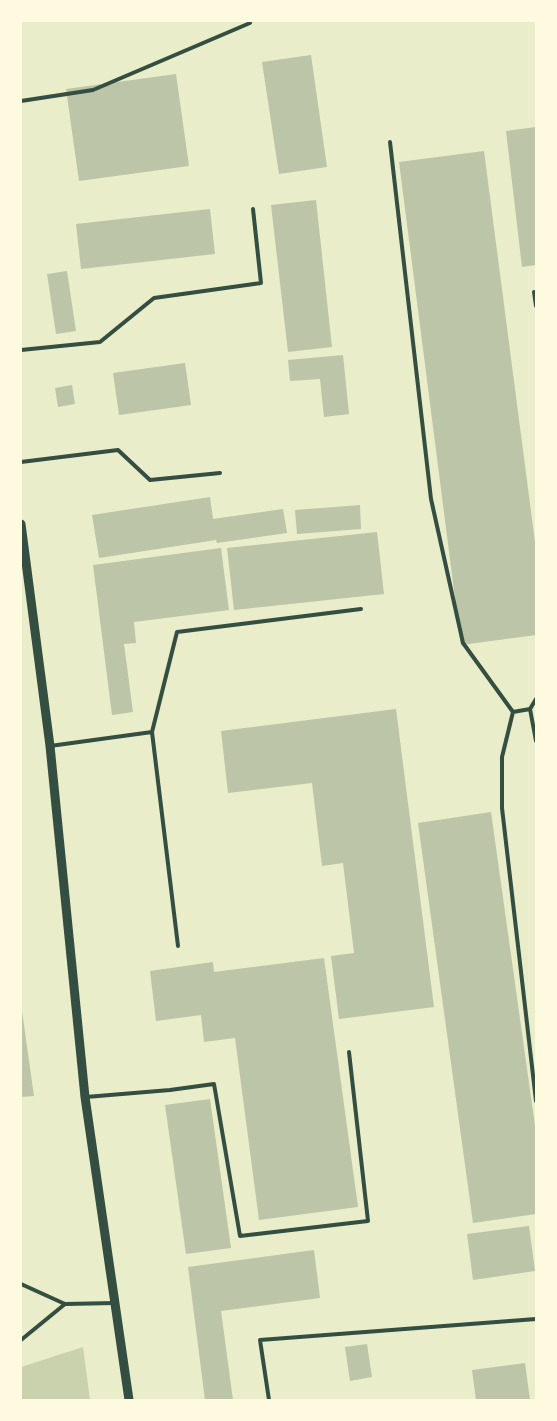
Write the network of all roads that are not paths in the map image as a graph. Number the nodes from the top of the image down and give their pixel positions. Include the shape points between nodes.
1 (250, 23) dead end
2 (21, 101) edge
3 (390, 142) dead end
4 (253, 209) dead end
5 (534, 292) dead end
6 (536, 306) edge
7 (21, 350) edge
8 (21, 462) edge
9 (220, 473) dead end
10 (21, 524) edge
11 (361, 609) dead end
12 (536, 699) edge
13 (530, 709) junction
14 (512, 712) junction
15 (152, 732) junction
16 (536, 741) edge
17 (50, 746) junction
18 (178, 946) dead end
19 (349, 1052) dead end
20 (85, 1097) junction
21 (536, 1100) edge
22 (21, 1284) edge
23 (115, 1303) junction
24 (65, 1304) junction
25 (536, 1319) edge
26 (21, 1340) edge
27 (129, 1400) edge
28 (268, 1400) edge

1 - 2 lane via 93,90
3 - 14 lane via 431,499 463,643
4 - 7 lane via 261,283 154,298 100,342
5 - 6 lane
8 - 9 lane via 118,450 150,480
10 - 17 street
11 - 15 lane via 177,632
12 - 13 lane
13 - 14 lane
13 - 16 lane
14 - 21 lane via 502,757 502,808
15 - 17 lane
15 - 18 lane
17 - 20 street
19 - 20 lane via 368,1221 240,1236 214,1084
20 - 23 street
22 - 24 lane
23 - 24 lane
23 - 27 street
24 - 26 lane
25 - 28 lane via 260,1340

